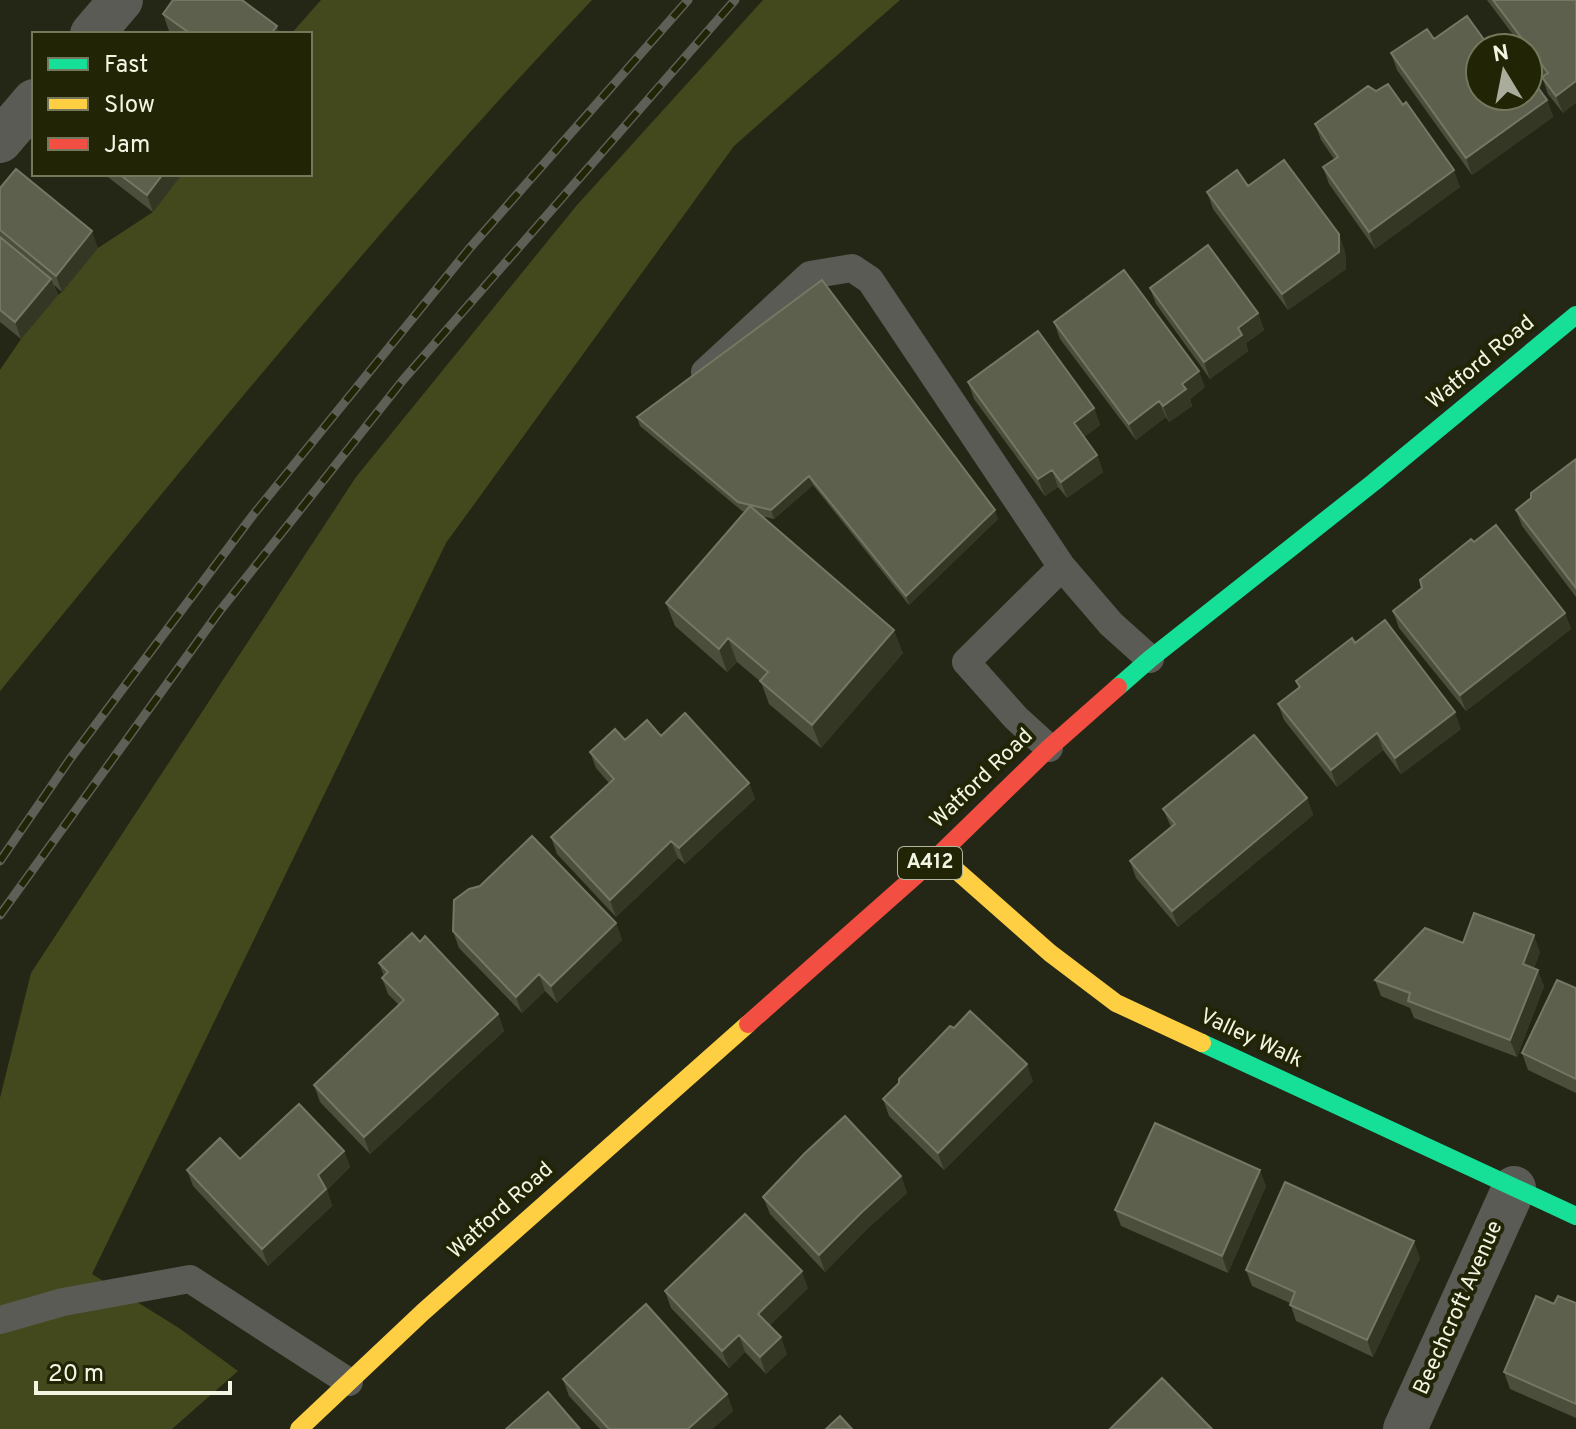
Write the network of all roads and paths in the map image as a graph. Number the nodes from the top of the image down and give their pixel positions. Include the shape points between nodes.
1 (121, 0) edge
2 (94, 32) edge
3 (32, 103) edge
4 (0, 141) edge
5 (1576, 315) edge
6 (690, 386) edge
7 (1062, 567) junction
8 (1150, 659) junction
9 (1049, 748) junction
10 (939, 855) junction
11 (1514, 1188) junction
12 (1576, 1216) edge
13 (0, 1320) edge
14 (349, 1382) junction
15 (299, 1429) edge
16 (1405, 1429) edge

1 - 2 street
3 - 4 street
5 - 8 main road, Watford Road / A412
6 - 7 lane via 810,275 852,268 870,280
7 - 8 lane
7 - 9 lane via 966,662
8 - 9 main road, Watford Road / A412
9 - 10 main road, Watford Road / A412
10 - 11 main road, Valley Walk via 1116,1003
10 - 14 main road, Watford Road / A412
11 - 12 main road, Valley Walk
11 - 16 street, Beechcroft Avenue
13 - 14 lane via 63,1302 190,1279
14 - 15 main road, Watford Road / A412

